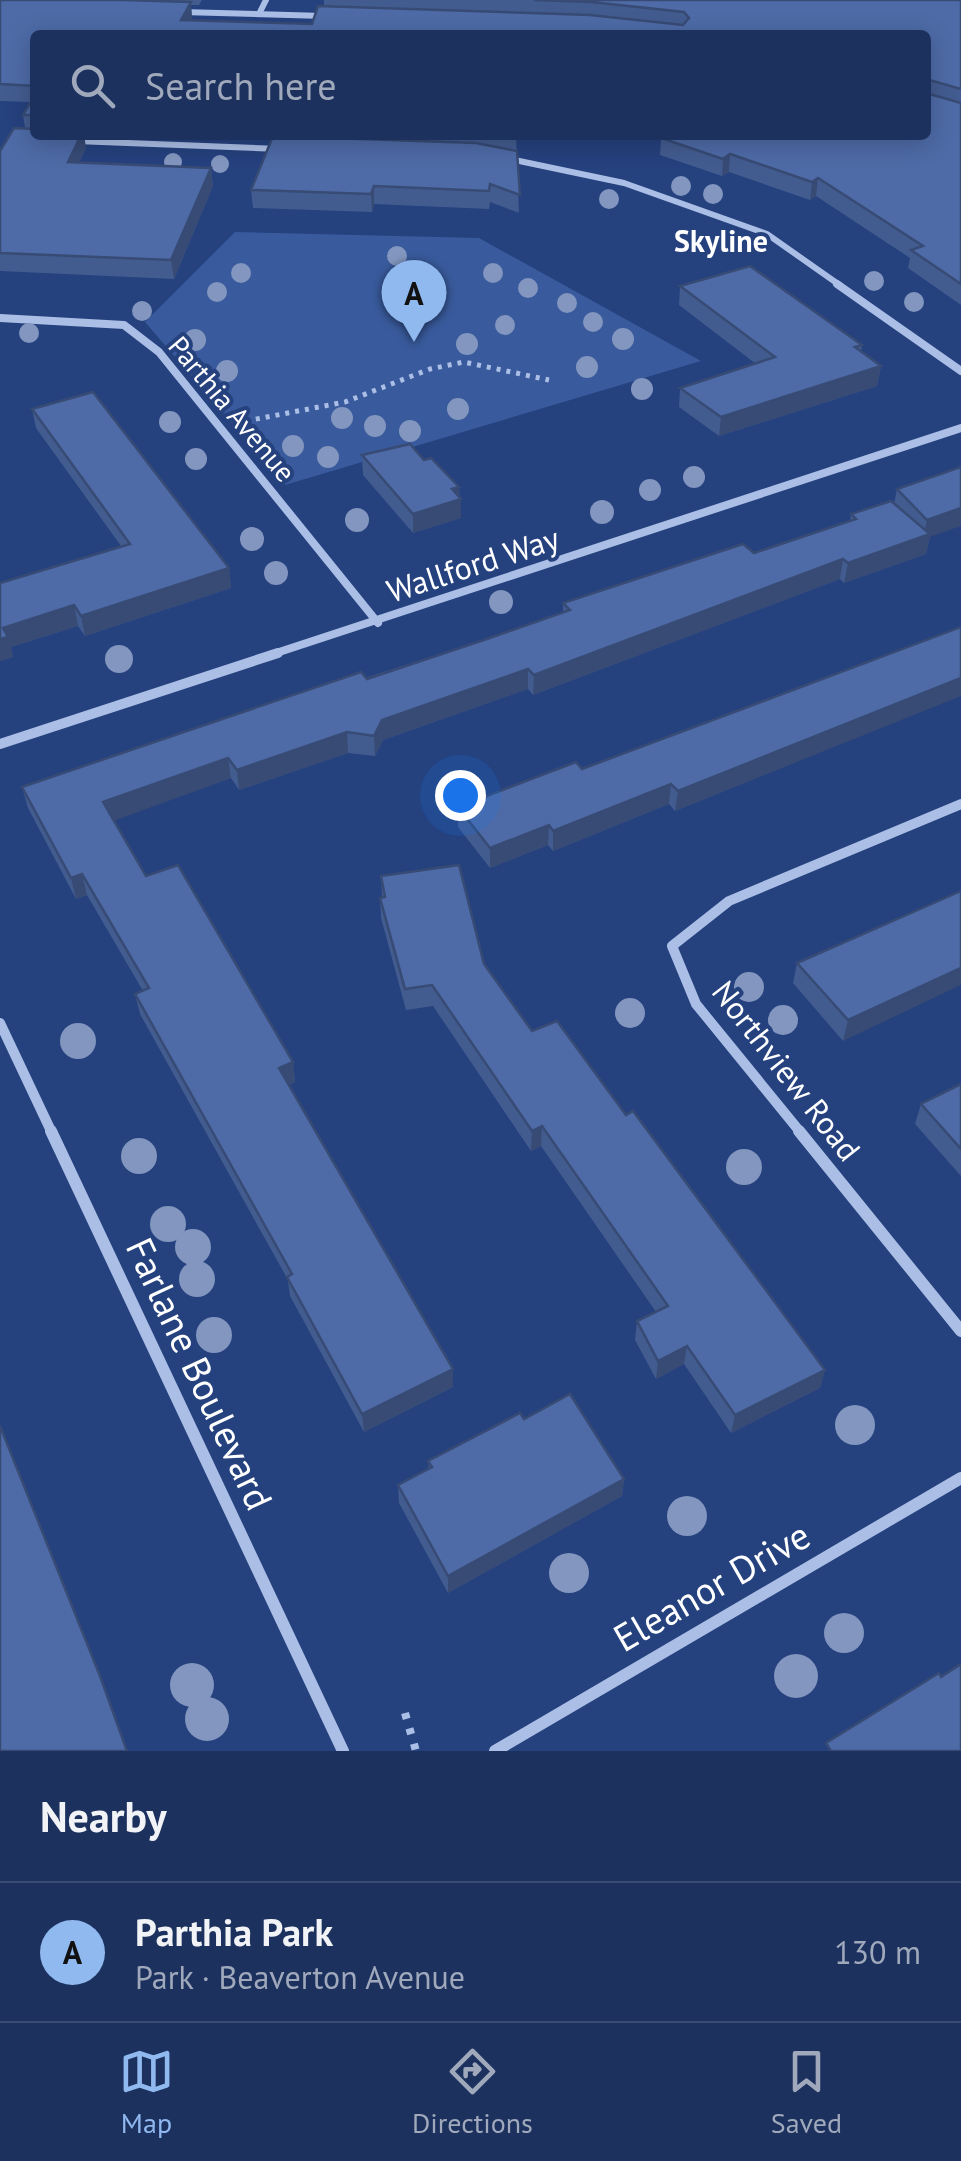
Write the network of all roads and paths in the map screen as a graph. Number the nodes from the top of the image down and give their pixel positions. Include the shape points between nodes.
1 (266, 0) edge
2 (179, 12) edge
3 (259, 14) junction
4 (336, 17) edge
5 (58, 141) edge
6 (292, 149) edge
7 (493, 156) edge
8 (0, 318) edge
9 (961, 371) edge
10 (549, 380) dead end
11 (961, 428) edge
12 (221, 429) junction
13 (378, 623) junction
14 (0, 744) edge
15 (961, 804) edge
16 (0, 1023) edge
17 (961, 1331) edge
18 (961, 1478) edge
19 (405, 1712) dead end
20 (343, 1751) edge
21 (416, 1751) edge
22 (495, 1751) edge

1 - 3 street
2 - 3 street
3 - 4 street
5 - 6 street
7 - 9 street via 624,183 766,234
8 - 12 street, Parthia Avenue via 124,325 159,352
10 - 12 path via 535,371 495,372 465,363 399,379 346,402
11 - 13 street, Wallford Way
12 - 13 street, Parthia Avenue
13 - 14 street, Wallford Way
15 - 17 street, Northview Road via 729,901 672,946 696,1004
16 - 20 street, Farlane Boulevard
18 - 22 street, Eleanor Drive
19 - 21 path

